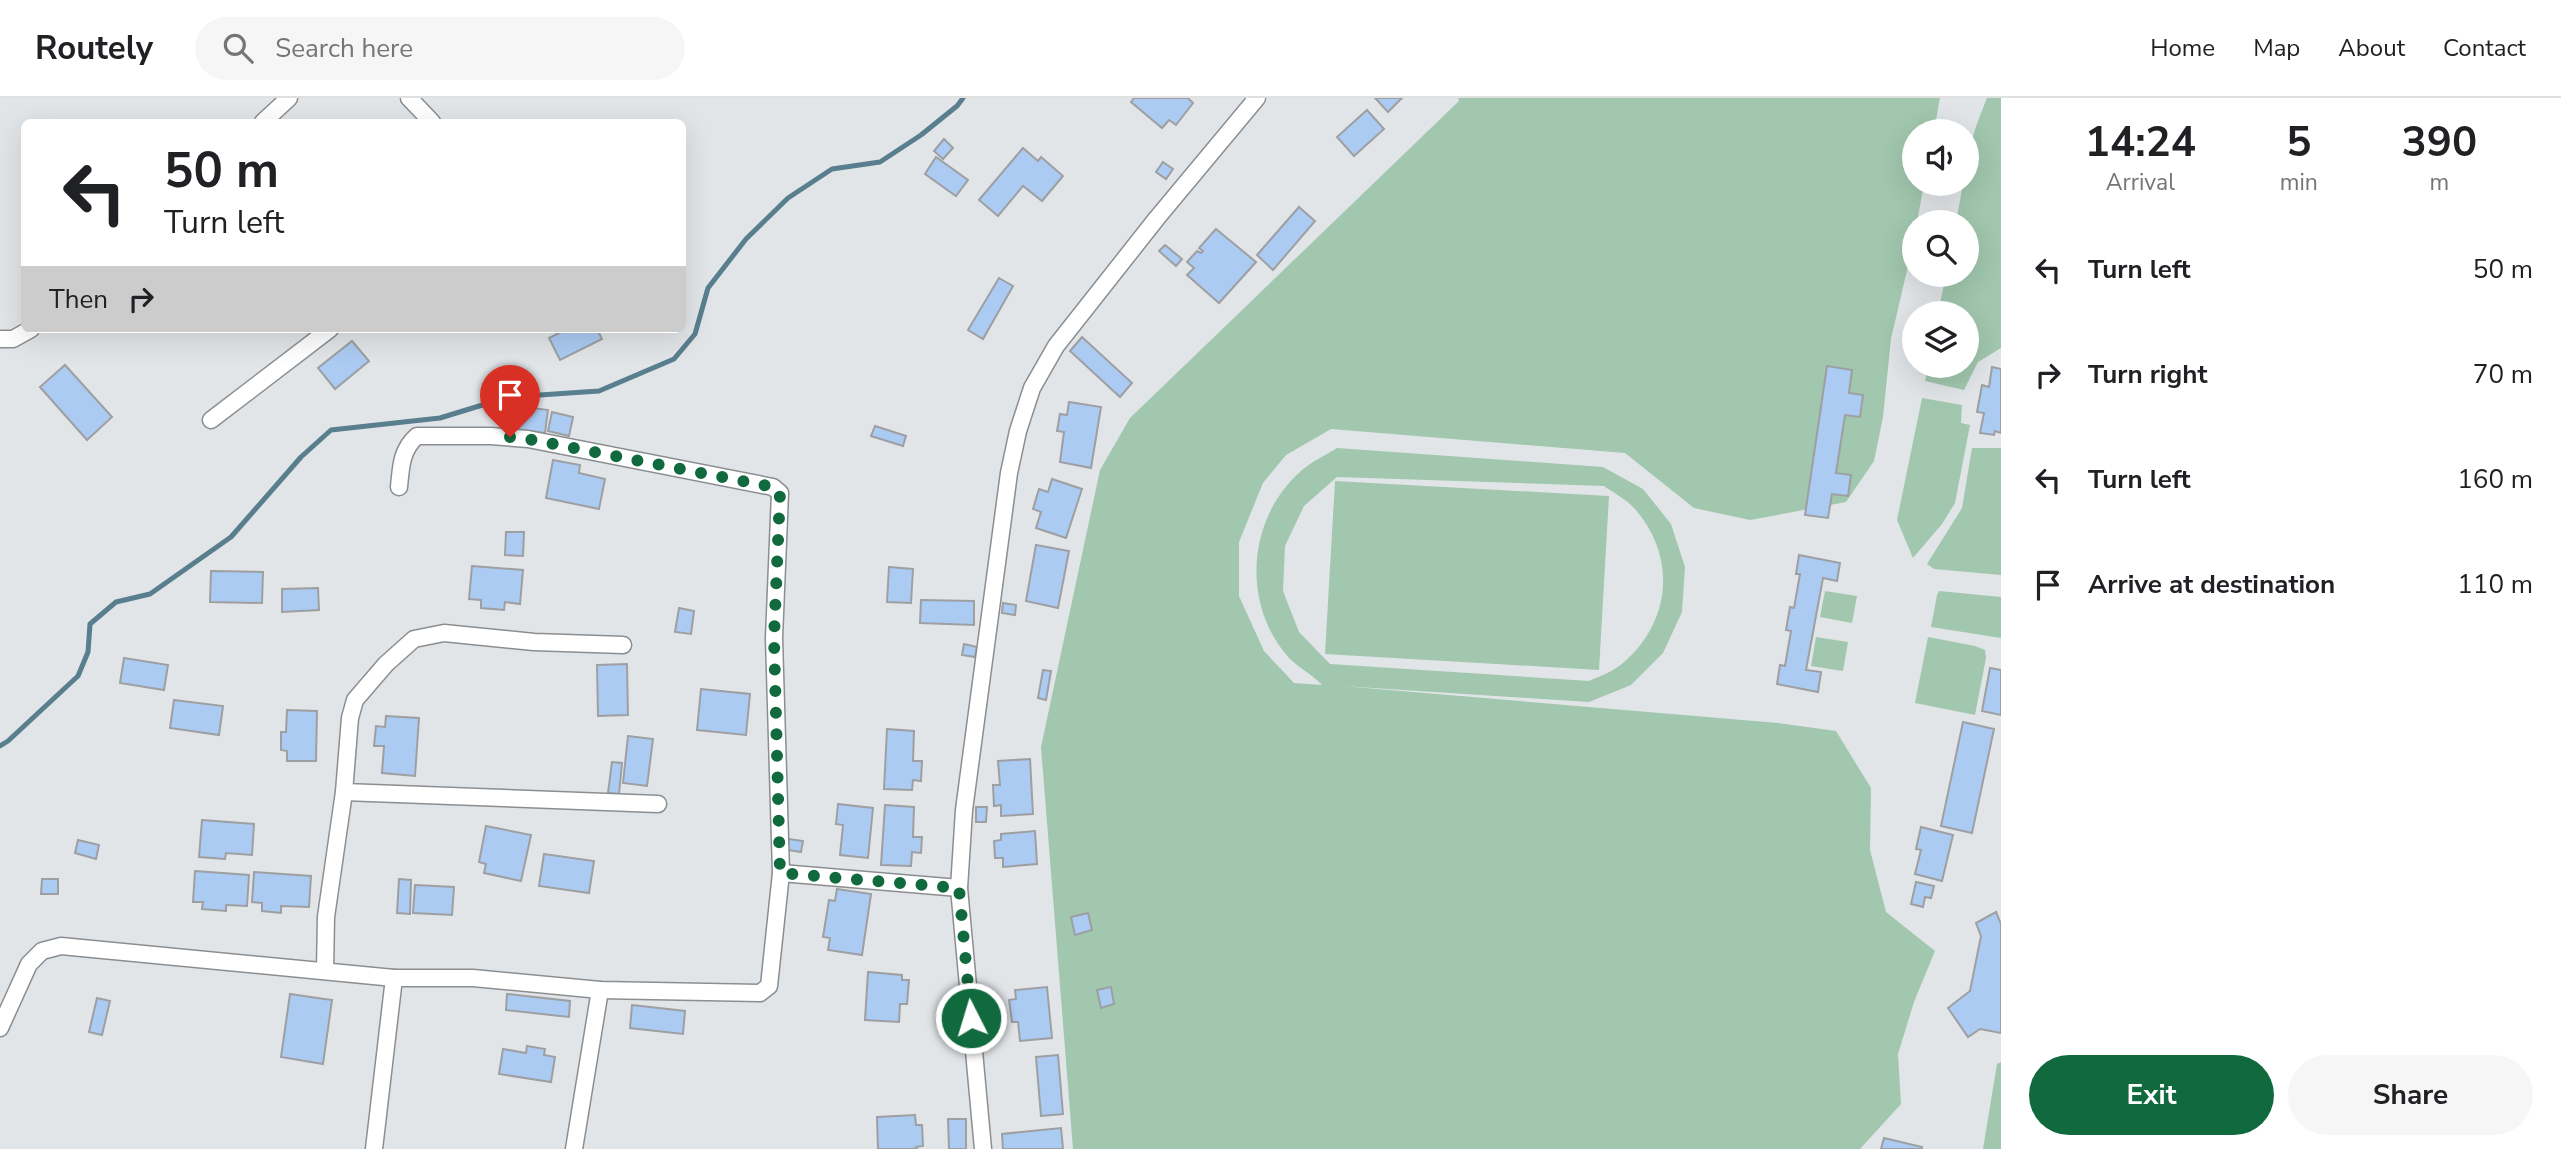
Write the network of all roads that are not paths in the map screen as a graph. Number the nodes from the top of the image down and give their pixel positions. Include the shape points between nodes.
1 (289, 98) edge
2 (409, 98) edge
3 (1256, 98) edge
4 (266, 119) edge
5 (429, 119) edge
6 (24, 333) edge
7 (325, 333) edge
8 (0, 339) edge
9 (211, 420) dead end
10 (399, 487) dead end
11 (623, 645) dead end
12 (344, 792) junction
13 (658, 804) dead end
14 (780, 873) junction
15 (959, 888) junction
16 (325, 970) junction
17 (394, 978) junction
18 (600, 990) junction
19 (0, 1028) edge
20 (374, 1149) edge
21 (574, 1149) edge
22 (983, 1149) edge

1 - 4 street
2 - 5 street
3 - 15 street via 1056,346 1032,388 1009,473 964,810
6 - 8 street via 13,340
7 - 9 street
10 - 14 street via 403,454 417,436 491,436 719,476 773,487 780,493 774,638
11 - 12 street via 444,633 414,639 355,700
12 - 13 street
12 - 16 street via 326,917
14 - 15 street
14 - 18 street via 765,991
15 - 22 street
16 - 17 street
16 - 19 street via 61,946 42,951 29,964
17 - 18 street via 473,978
17 - 20 street
18 - 21 street

